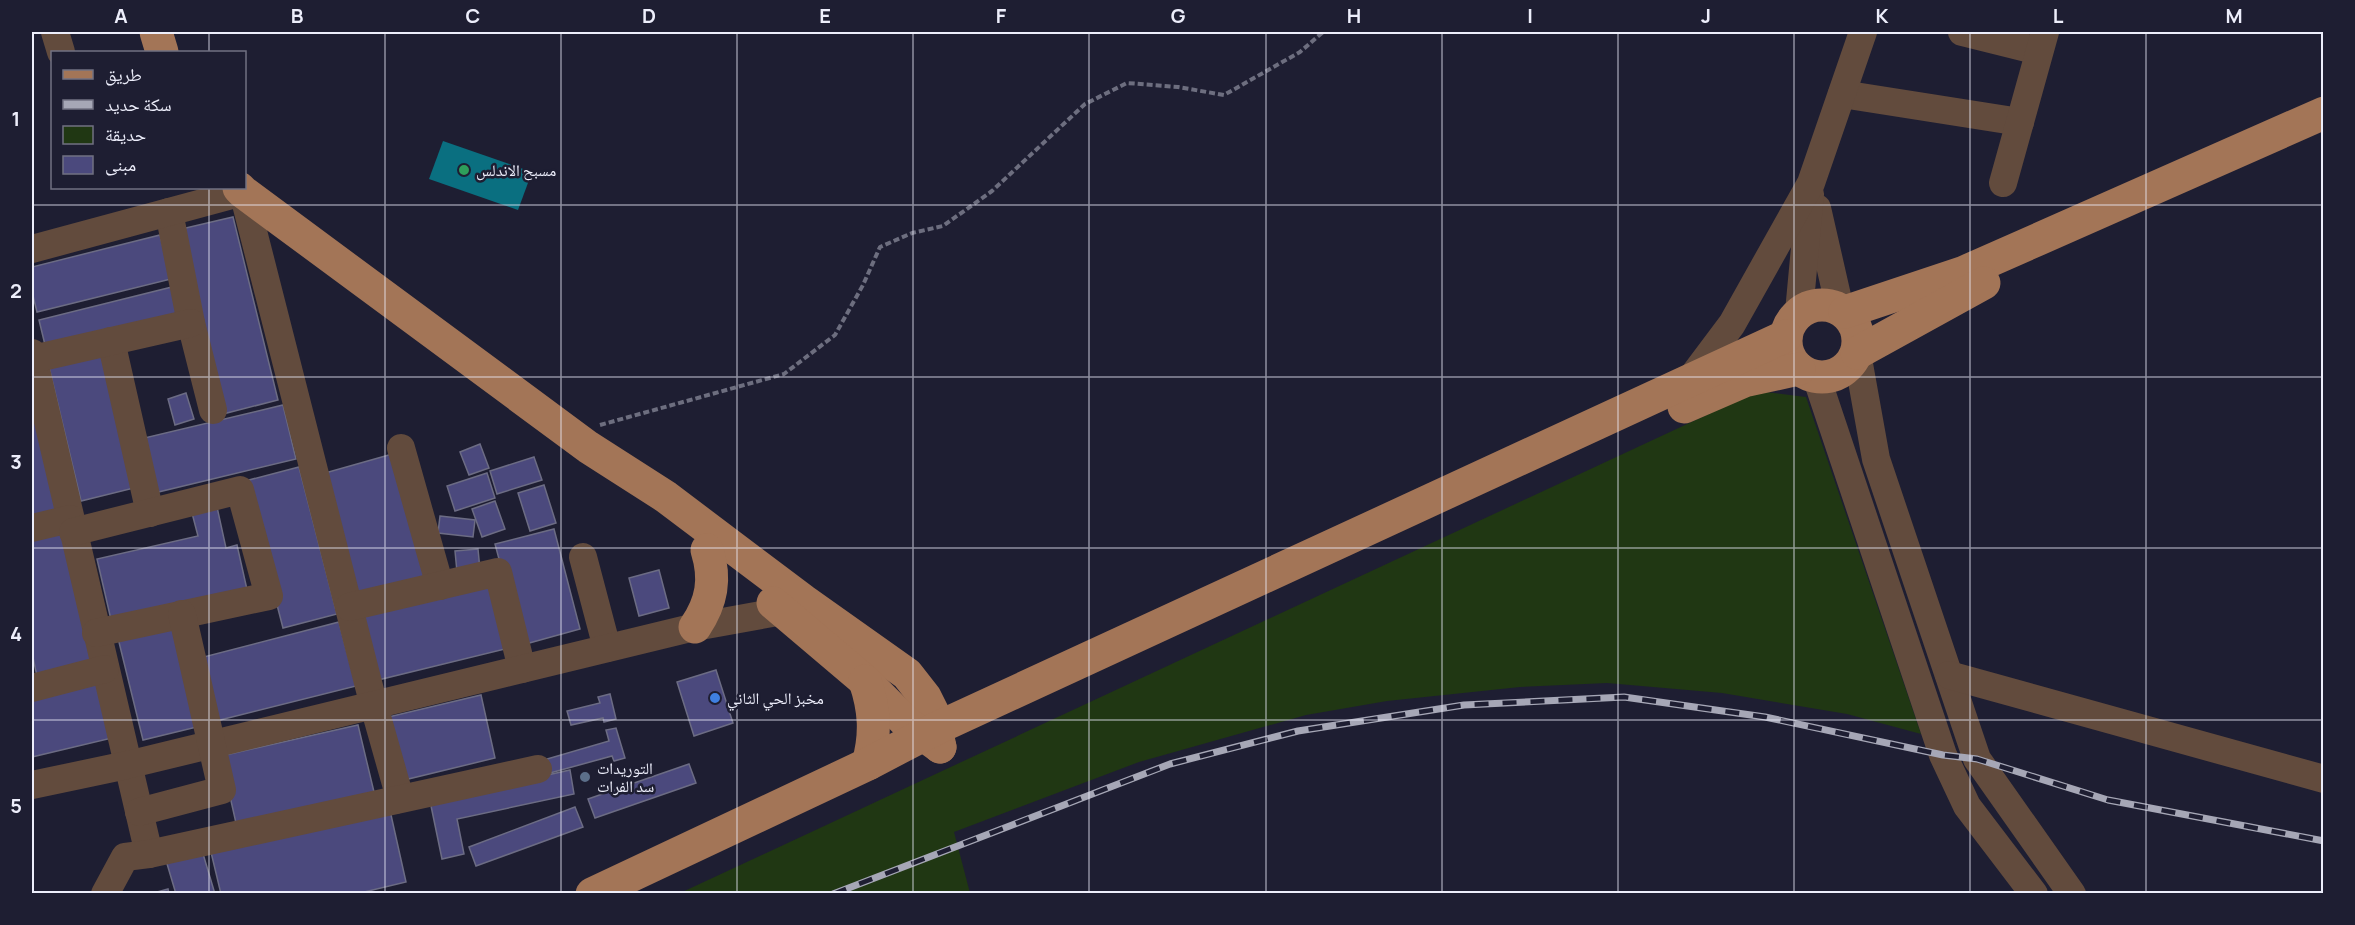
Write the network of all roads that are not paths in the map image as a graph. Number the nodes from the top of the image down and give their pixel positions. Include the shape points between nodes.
1 (55, 32) edge
2 (156, 32) edge
3 (1863, 32) edge
4 (1962, 32) edge
5 (2042, 41) edge
6 (61, 51) edge
7 (162, 51) edge
8 (1842, 94) junction
9 (2324, 113) edge
10 (2020, 122) junction
11 (2324, 129) edge
12 (1811, 183) junction
13 (2002, 183) dead end
14 (241, 190) edge
15 (169, 212) junction
16 (32, 249) edge
17 (1843, 310) junction
18 (191, 322) junction
19 (1792, 324) junction
20 (111, 341) junction
21 (1857, 353) junction
22 (32, 356) edge
23 (1807, 372) junction
24 (1690, 380) junction
25 (213, 410) dead end
26 (580, 440) junction
27 (401, 448) dead end
28 (150, 513) junction
29 (71, 525) junction
30 (32, 528) edge
31 (707, 550) junction
32 (583, 557) dead end
33 (440, 586) junction
34 (794, 606) junction
35 (349, 607) junction
36 (182, 614) junction
37 (695, 627) junction
38 (96, 633) junction
39 (607, 648) junction
40 (105, 669) junction
41 (522, 669) junction
42 (908, 674) junction
43 (1949, 675) junction
44 (865, 681) junction
45 (32, 688) edge
46 (374, 705) junction
47 (988, 705) junction
48 (933, 737) junction
49 (212, 745) junction
50 (127, 765) junction
51 (868, 765) junction
52 (538, 769) dead end
53 (2324, 779) edge
54 (32, 785) edge
55 (394, 800) junction
56 (139, 812) junction
57 (149, 854) junction
58 (105, 894) edge
59 (592, 894) edge
60 (634, 894) edge
61 (2034, 894) edge
62 (2072, 894) edge

1 - 6 street
2 - 7 main road
3 - 8 street
4 - 5 street
5 - 10 street
8 - 10 street
8 - 12 street
9 - 17 main road via 1962,273
10 - 13 street
11 - 21 main road via 1968,290
12 - 17 street
12 - 19 street
12 - 24 street via 1732,324
14 - 15 street
14 - 26 main road
14 - 35 street
15 - 16 street
15 - 18 street
17 - 19 main road via 1819,304
17 - 21 main road via 1855,323
18 - 20 street
18 - 25 street
19 - 23 main road via 1787,351
19 - 24 main road
20 - 22 street
20 - 28 street
21 - 23 main road via 1843,371 1832,376
21 - 43 street via 1876,459
22 - 29 street
23 - 48 main road via 1744,381
23 - 61 street via 1943,755 1967,806
24 - 47 main road
26 - 31 main road
26 - 34 main road via 666,497
27 - 33 street
28 - 29 street
28 - 36 street via 240,490 268,596
29 - 30 street
29 - 38 street
31 - 34 main road
31 - 37 main road via 712,590
32 - 39 street
33 - 35 street
33 - 41 street via 498,572
34 - 37 street
34 - 42 main road
34 - 44 main road
35 - 46 street
36 - 38 street
36 - 49 street
37 - 39 street
38 - 40 street
39 - 41 street
40 - 45 street
40 - 50 street
41 - 46 street
42 - 47 main road via 929,690 953,700
42 - 48 main road via 925,697
43 - 53 street
43 - 62 street via 1977,759
44 - 48 main road
44 - 51 main road via 871,697 874,731
46 - 49 street
46 - 55 street via 398,791
47 - 48 main road
48 - 51 main road
48 - 60 main road
49 - 50 street
49 - 56 street via 222,790
50 - 54 street
50 - 56 street
51 - 59 main road
52 - 55 street
55 - 57 street
56 - 57 street
57 - 58 street via 125,857

